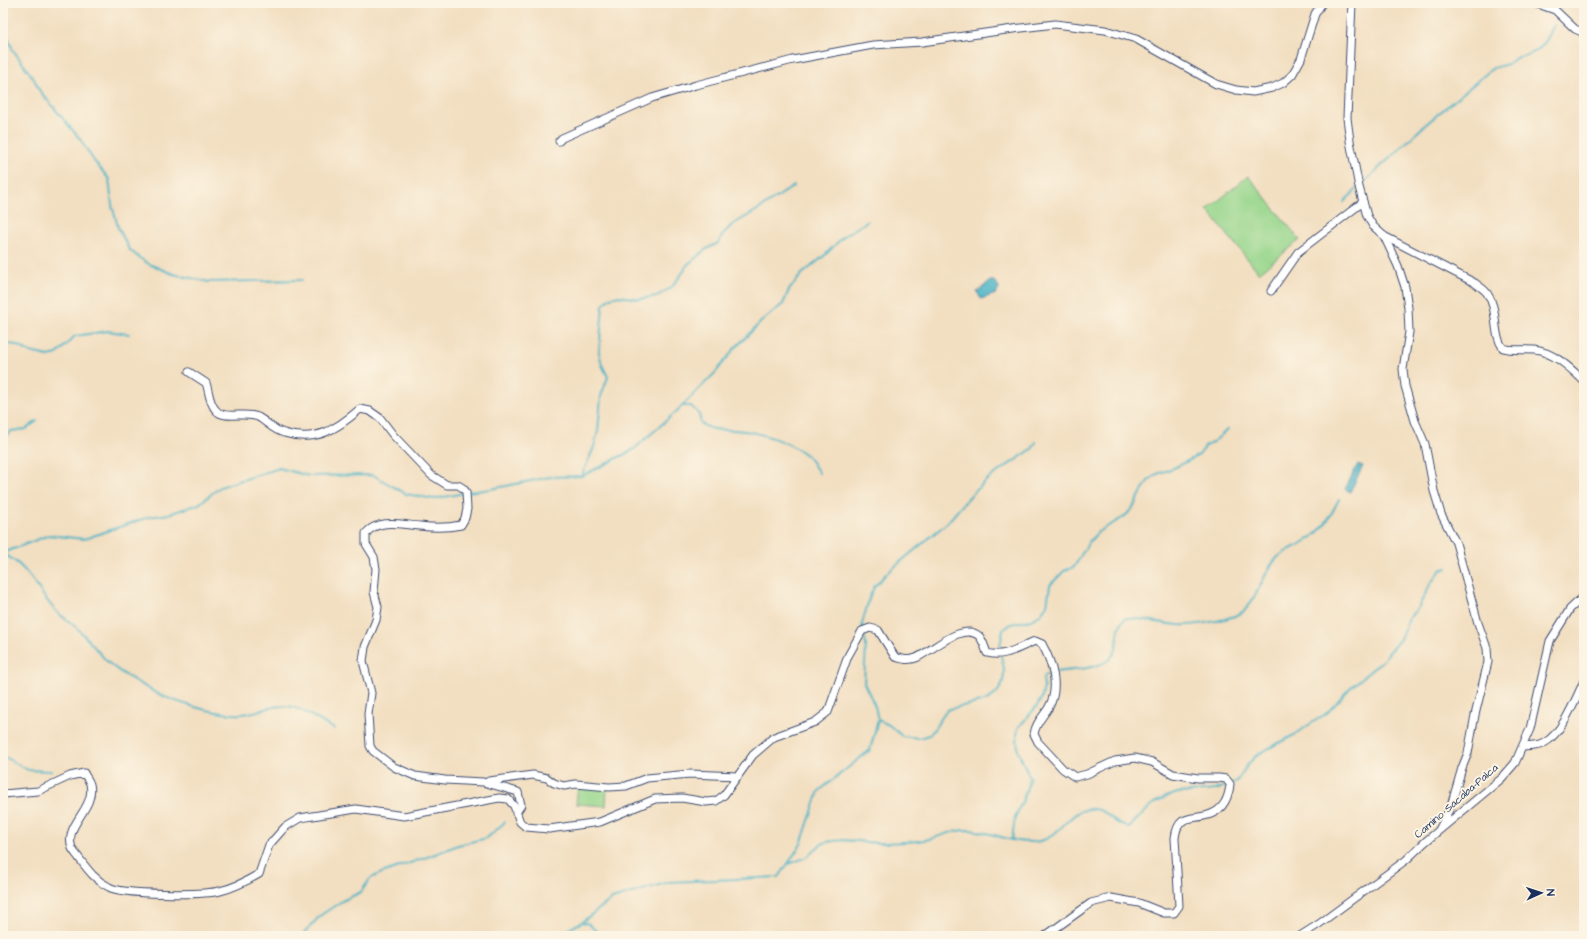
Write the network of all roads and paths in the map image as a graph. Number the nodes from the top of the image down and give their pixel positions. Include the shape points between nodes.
1 (1322, 3) edge
2 (1352, 3) edge
3 (1535, 3) edge
4 (1584, 32) edge
5 (559, 141) dead end
6 (1363, 202) junction
7 (1384, 236) junction
8 (1271, 291) dead end
9 (189, 372) dead end
10 (1584, 381) edge
11 (1584, 596) edge
12 (1584, 681) edge
13 (1523, 747) junction
14 (738, 776) junction
15 (483, 782) junction
16 (3, 794) edge
17 (516, 813) junction
18 (1439, 830) junction
19 (1045, 936) edge
20 (1300, 936) edge

1 - 5 street via 1301,59 1292,75 1272,88 1253,92 1216,84 1136,39 1105,30 1055,24 873,46 793,60 652,98
2 - 6 street via 1347,118
3 - 4 street via 1555,10 1575,29
6 - 7 street via 1373,226
6 - 8 street via 1298,252
7 - 10 street via 1475,283 1487,292 1494,306 1498,337 1503,348 1535,350 1549,355 1562,361
7 - 18 street via 1405,287 1408,308 1409,332 1403,369 1405,386 1414,421 1425,444 1441,514 1456,543 1476,616 1484,635 1488,662 1468,753 1451,806
9 - 15 street via 206,383 211,402 215,410 222,415 246,414 258,417 284,433 312,437 339,426 360,408 370,411 380,418 431,475 447,485 458,485 466,492 465,518 461,525 440,527 385,523 372,527 366,533 366,544 374,557 376,569 374,592 378,607 362,661 371,693 368,732 373,751 394,767 416,776
11 - 13 street, Camino Sacaba-Palca via 1570,609 1550,641 1530,729
12 - 13 street via 1563,722 1549,740 1536,746
13 - 18 street, Camino Sacaba-Palca via 1515,763 1501,779
14 - 15 street via 683,774 647,778 626,786 609,787 576,784 564,786 533,775
14 - 17 street via 724,795 716,801 655,799 600,822 549,829 526,828
14 - 19 street via 753,755 774,737 815,722 828,712 848,656 863,630 878,630 895,657 907,660 916,658 961,633 980,636 987,653 995,655 1010,652 1036,641 1042,644 1050,657 1054,673 1053,697 1035,725 1034,734 1038,742 1070,775 1079,777 1115,761 1135,758 1152,762 1173,774 1226,779 1230,784 1229,795 1223,805 1212,814 1189,817 1180,823 1176,830 1179,906 1174,913 1164,913 1139,903 1111,898 1091,903
15 - 17 street via 518,792 520,805
16 - 17 street via 38,791 70,776 84,773 90,783 90,798 82,816 71,831 72,848 92,877 110,888 126,892 220,891 240,884 259,874 269,845 285,827 300,818 356,809 404,816 499,798 508,800
18 - 20 street, Camino Sacaba-Palca via 1406,860

